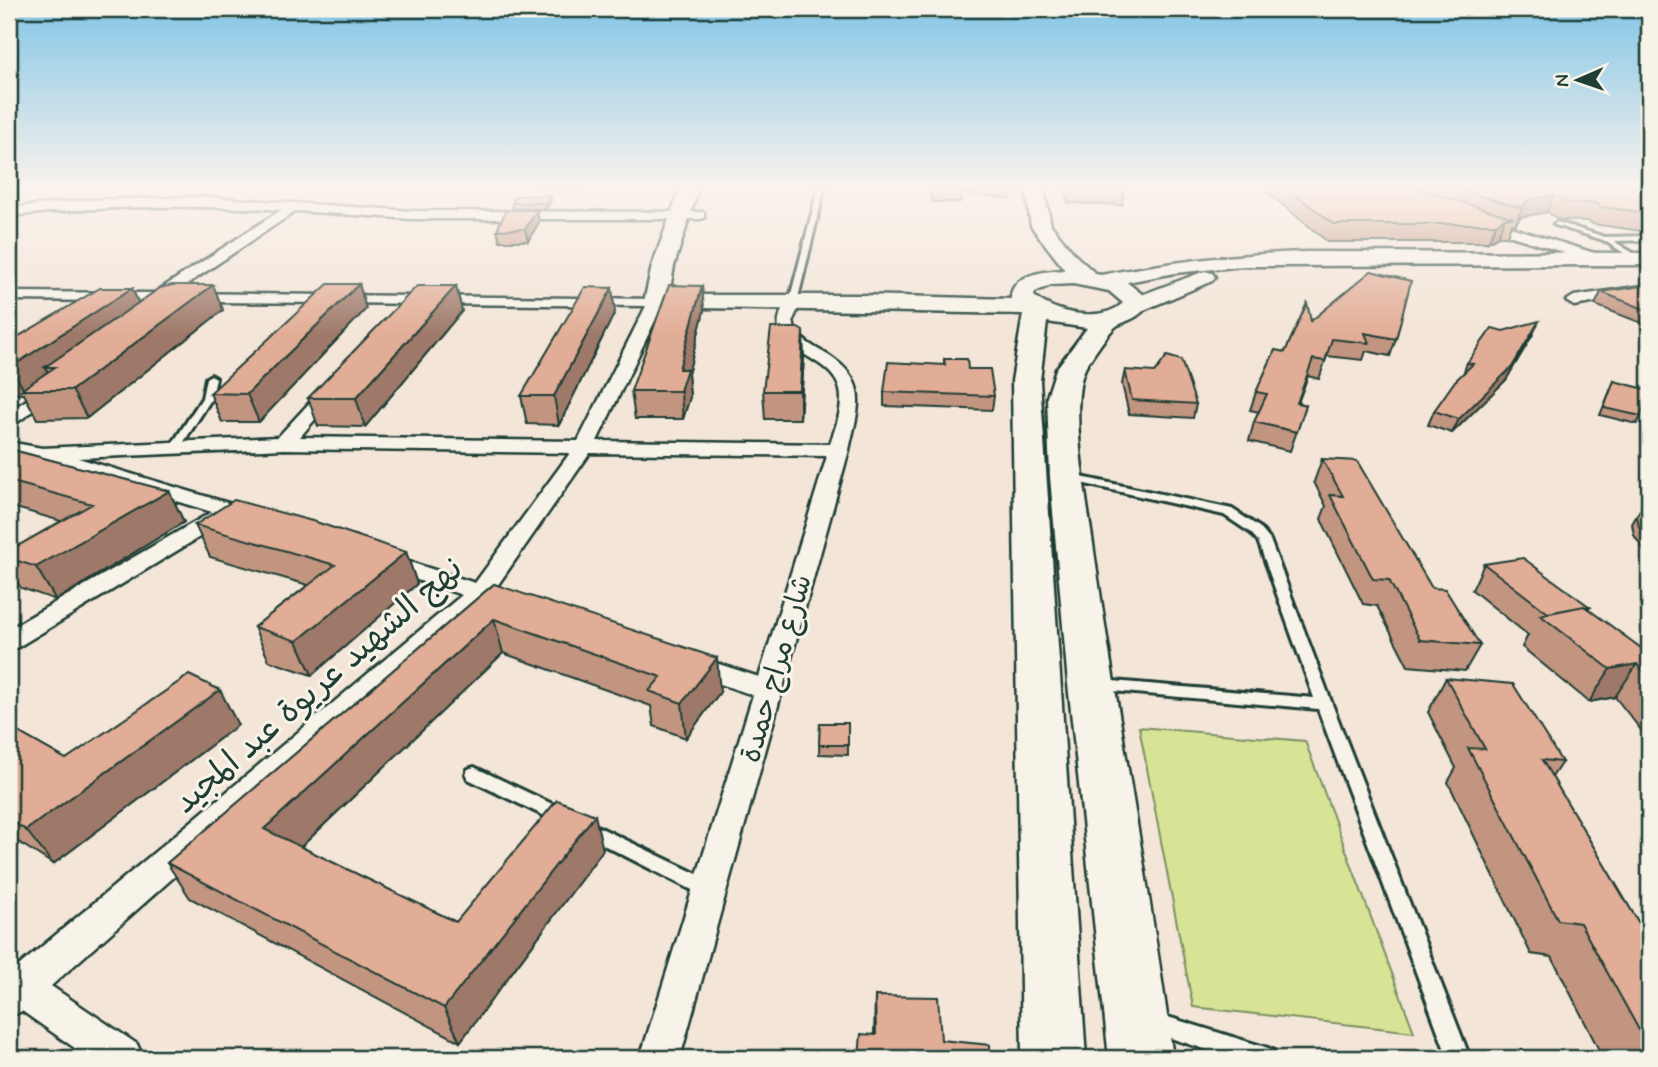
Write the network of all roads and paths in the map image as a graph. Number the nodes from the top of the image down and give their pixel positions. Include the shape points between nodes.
1 (254, 236) edge
2 (685, 236) edge
3 (685, 236) edge
4 (810, 236) edge
5 (1049, 236) edge
6 (1526, 236) edge
7 (1595, 236) edge
8 (1649, 238) edge
9 (1605, 239) junction
10 (1598, 259) junction
11 (1645, 262) edge
12 (676, 289) junction
13 (1031, 289) junction
14 (1649, 289) edge
15 (9, 296) edge
16 (1108, 296) junction
17 (411, 301) junction
18 (1574, 301) dead end
19 (793, 302) junction
20 (157, 305) junction
21 (393, 321) edge
22 (348, 372) edge
23 (68, 378) edge
24 (211, 379) dead end
25 (9, 419) edge
26 (284, 443) junction
27 (585, 446) junction
28 (9, 448) edge
29 (174, 449) junction
30 (839, 450) junction
31 (42, 454) junction
32 (1067, 477) junction
33 (230, 510) junction
34 (270, 523) edge
35 (362, 554) edge
36 (480, 593) junction
37 (506, 601) edge
38 (9, 640) edge
39 (663, 655) edge
40 (1090, 684) junction
41 (768, 690) junction
42 (1324, 704) junction
43 (474, 774) dead end
44 (709, 889) junction
45 (15, 993) edge
46 (1139, 1038) edge
47 (123, 1058) edge
48 (660, 1058) edge
49 (1054, 1058) edge
50 (1265, 1058) edge
51 (1459, 1058) edge

1 - 20 street
2 - 12 main road
3 - 12 main road
4 - 19 lane
5 - 16 main road via 1068,261
6 - 10 street
7 - 9 lane
8 - 9 lane
9 - 11 lane
10 - 11 main road
10 - 16 main road via 1244,260 1175,267
11 - 16 main road via 1254,271
12 - 17 street
12 - 19 main road
12 - 27 street, نهج الشهيد عريوة عبد المجيد
13 - 16 main road via 1060,277
13 - 16 main road via 1070,319
13 - 19 main road via 860,302
13 - 49 main road via 1026,381
14 - 18 street
15 - 20 street
16 - 32 main road via 1065,382
17 - 20 street via 178,298
17 - 21 street
19 - 30 street, شارع مراح حمدة via 785,321 787,332 845,378 849,393
22 - 26 street
23 - 25 street
24 - 29 lane via 207,398
26 - 27 street
26 - 29 street
27 - 30 street
27 - 36 street, نهج الشهيد عريوة عبد المجيد
28 - 31 street
29 - 31 street
30 - 41 street, شارع مراح حمدة
31 - 33 street
32 - 40 main road
32 - 42 lane via 1208,506 1255,530 1264,540
33 - 34 street
33 - 38 street
35 - 36 street
36 - 37 street
36 - 45 street, نهج الشهيد عريوة عبد المجيد
39 - 41 street
40 - 42 lane
40 - 46 main road
41 - 44 street, شارع مراح حمدة
42 - 51 lane
43 - 44 lane
44 - 48 street, شارع مراح حمدة
45 - 47 street
46 - 50 lane

